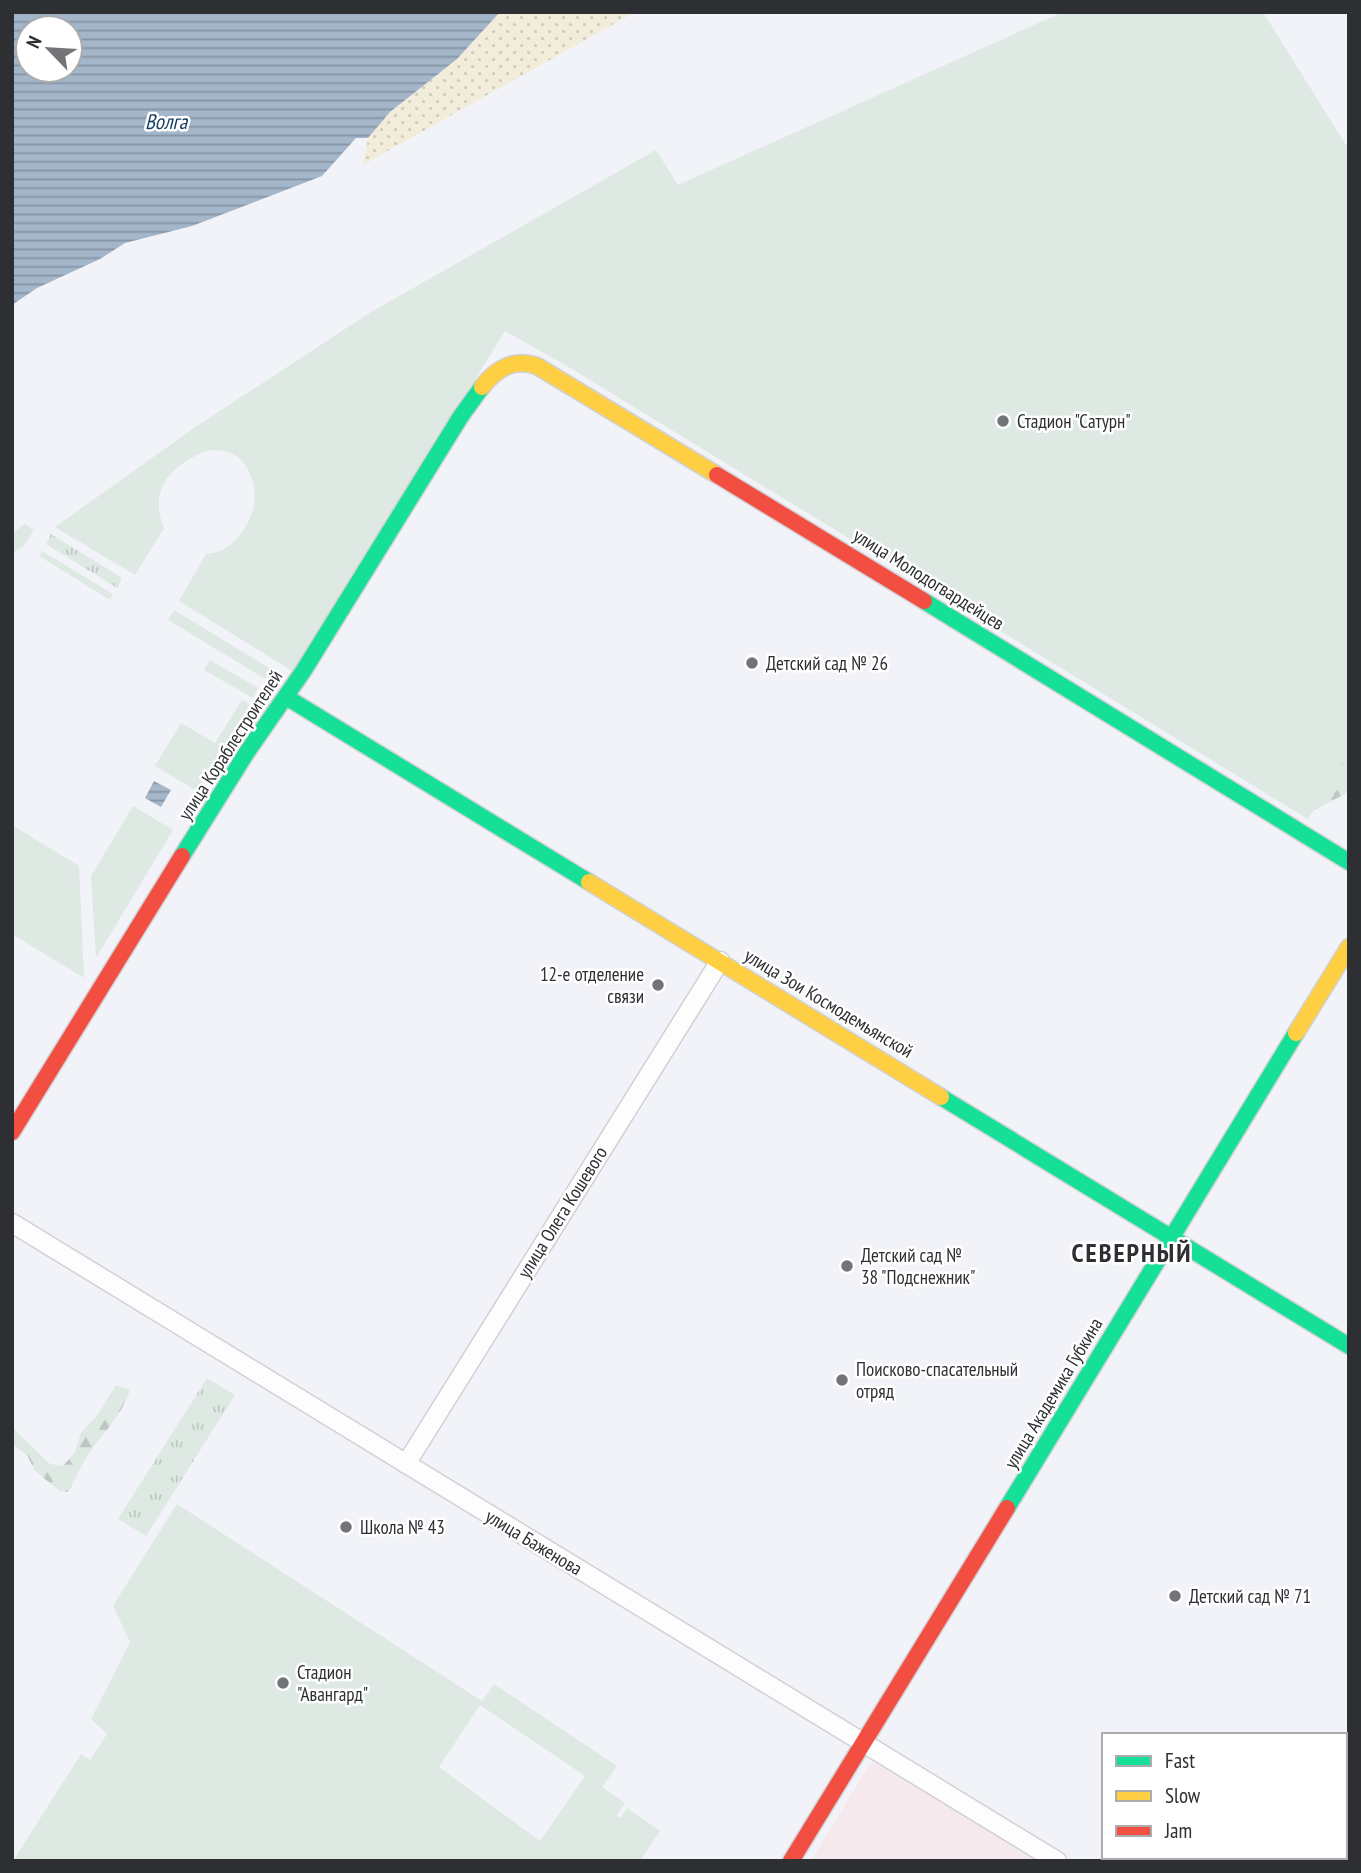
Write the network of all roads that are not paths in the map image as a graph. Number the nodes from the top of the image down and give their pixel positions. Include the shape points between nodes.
1 (486, 383) joint
2 (286, 696) junction
3 (1349, 862) edge
4 (1349, 947) edge
5 (720, 961) junction
6 (12, 1132) edge
7 (12, 1223) edge
8 (1172, 1237) junction
9 (1349, 1346) edge
10 (406, 1464) junction
11 (864, 1743) junction
12 (792, 1861) edge
13 (1057, 1861) edge

1 - 2 street, улица Кораблестроителей
1 - 3 street, улица Молодогвардейцев via 505,364 523,362 547,370
2 - 5 street, улица Зои Космодемьянской
2 - 6 street, улица Кораблестроителей
4 - 8 street, улица Академика Губкина
5 - 8 street, улица Зои Космодемьянской
5 - 10 street, улица Олега Кошевого
7 - 10 street, улица Баженова
8 - 9 street, улица Зои Космодемьянской
8 - 11 street, улица Академика Губкина
10 - 11 street, улица Баженова
11 - 12 street, улица Академика Губкина
11 - 13 street, улица Баженова

